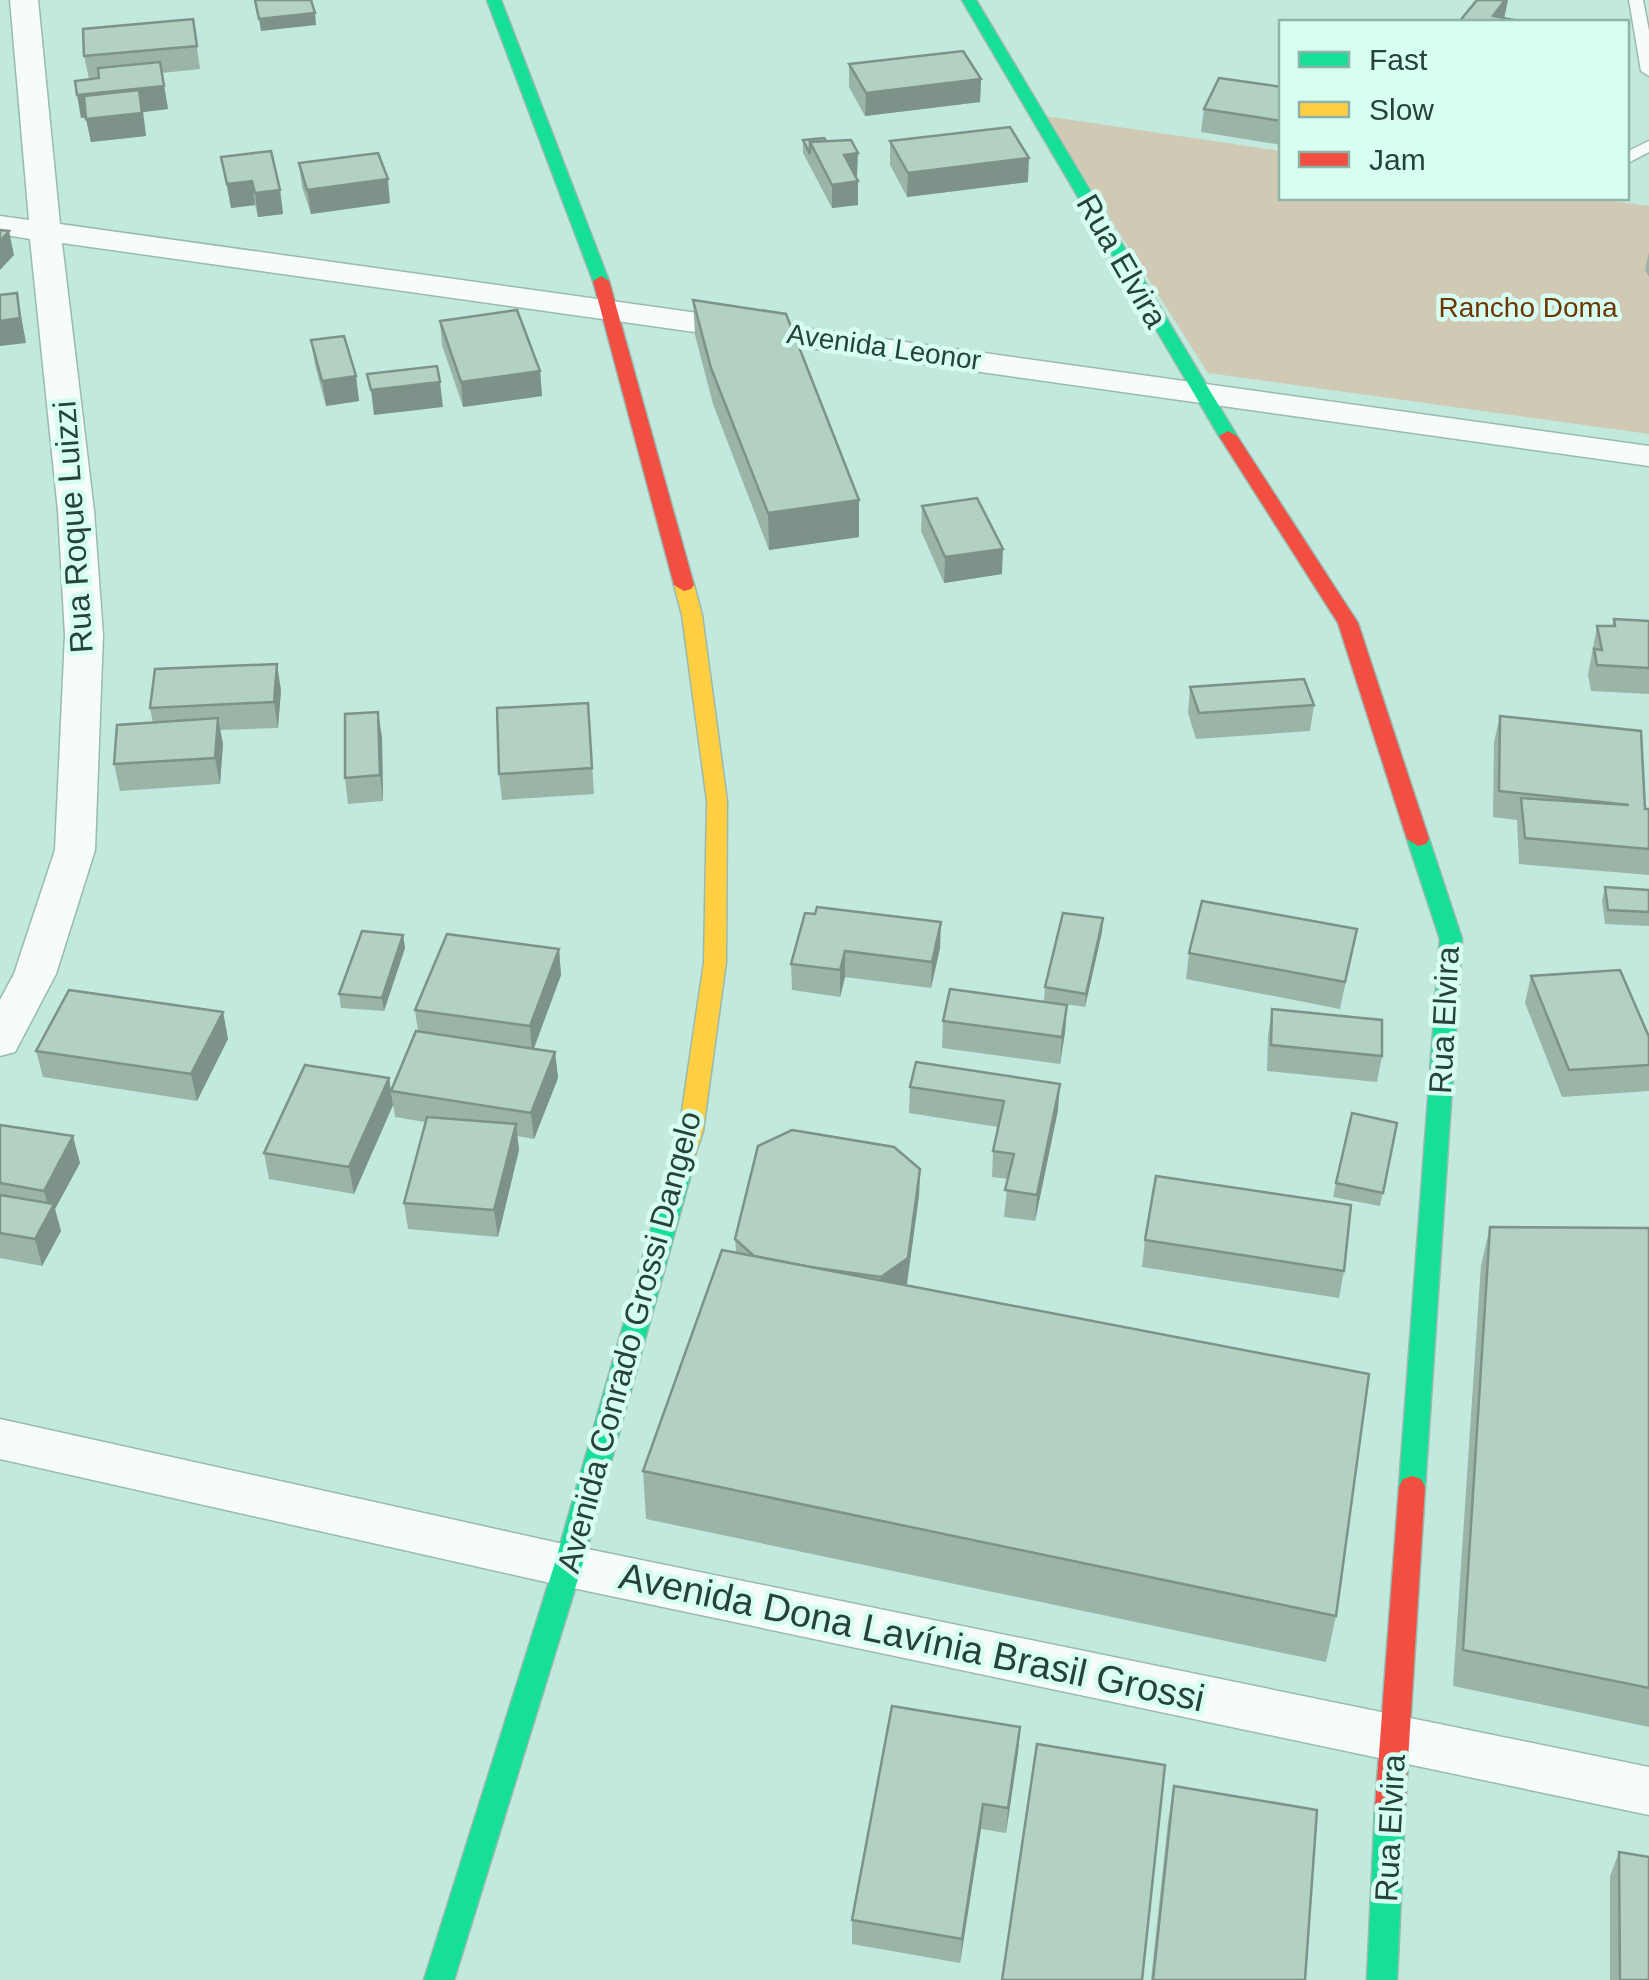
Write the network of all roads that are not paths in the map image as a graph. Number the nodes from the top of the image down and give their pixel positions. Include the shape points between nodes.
1 (24, 0) edge
2 (494, 0) edge
3 (969, 0) edge
4 (1636, 0) edge
5 (1649, 70) edge
6 (0, 225) edge
7 (44, 231) junction
8 (611, 309) junction
9 (1198, 390) junction
10 (1649, 456) edge
11 (0, 1041) edge
12 (0, 1439) edge
13 (568, 1566) junction
14 (1394, 1736) junction
15 (1649, 1792) edge
16 (439, 1980) edge
17 (1382, 1980) edge

1 - 7 street, Rua Roque Luizzi
2 - 8 street, Avenida Conrado Grossi Dangelo
3 - 9 street, Rua Elvira
4 - 5 lane
6 - 7 street, Avenida Leonor
7 - 8 street, Avenida Leonor
7 - 11 street, Rua Roque Luizzi via 83,617 77,815 75,850 36,974
8 - 9 street, Avenida Leonor
8 - 13 street, Avenida Conrado Grossi Dangelo via 692,614 717,801 715,962 691,1131
9 - 10 street, Avenida Leonor
9 - 14 street, Rua Elvira via 1348,623 1451,938
12 - 13 street, Avenida Dona Lavínia Brasil Grossi
13 - 14 street, Avenida Dona Lavínia Brasil Grossi
13 - 16 street, Avenida Conrado Grossi Dangelo
14 - 15 street, Avenida Dona Lavínia Brasil Grossi
14 - 17 street, Rua Elvira

